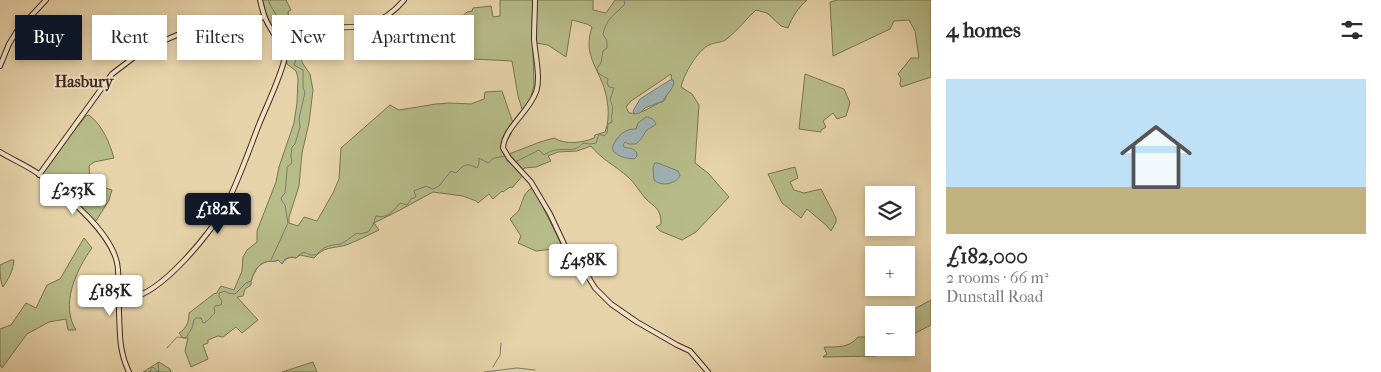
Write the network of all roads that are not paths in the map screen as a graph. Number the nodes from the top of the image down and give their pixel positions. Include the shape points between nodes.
1 (46, 0) edge
2 (260, 0) edge
3 (404, 0) edge
4 (535, 0) edge
5 (264, 17) junction
6 (344, 28) edge
7 (272, 30) edge
8 (284, 60) edge
9 (0, 66) edge
10 (0, 152) edge
11 (39, 175) junction
12 (119, 298) junction
13 (129, 372) edge
14 (708, 372) edge

1 - 9 street via 17,31
2 - 5 street
3 - 6 street via 381,20
4 - 14 street via 536,91 503,146 509,158 533,184 566,248 595,288 637,322 690,351
5 - 7 street
5 - 11 street via 177,35 137,55 112,74
8 - 12 street via 226,206 214,225 158,284 129,299
10 - 11 street
11 - 12 street via 96,225 108,241 118,264
12 - 13 street via 120,342

